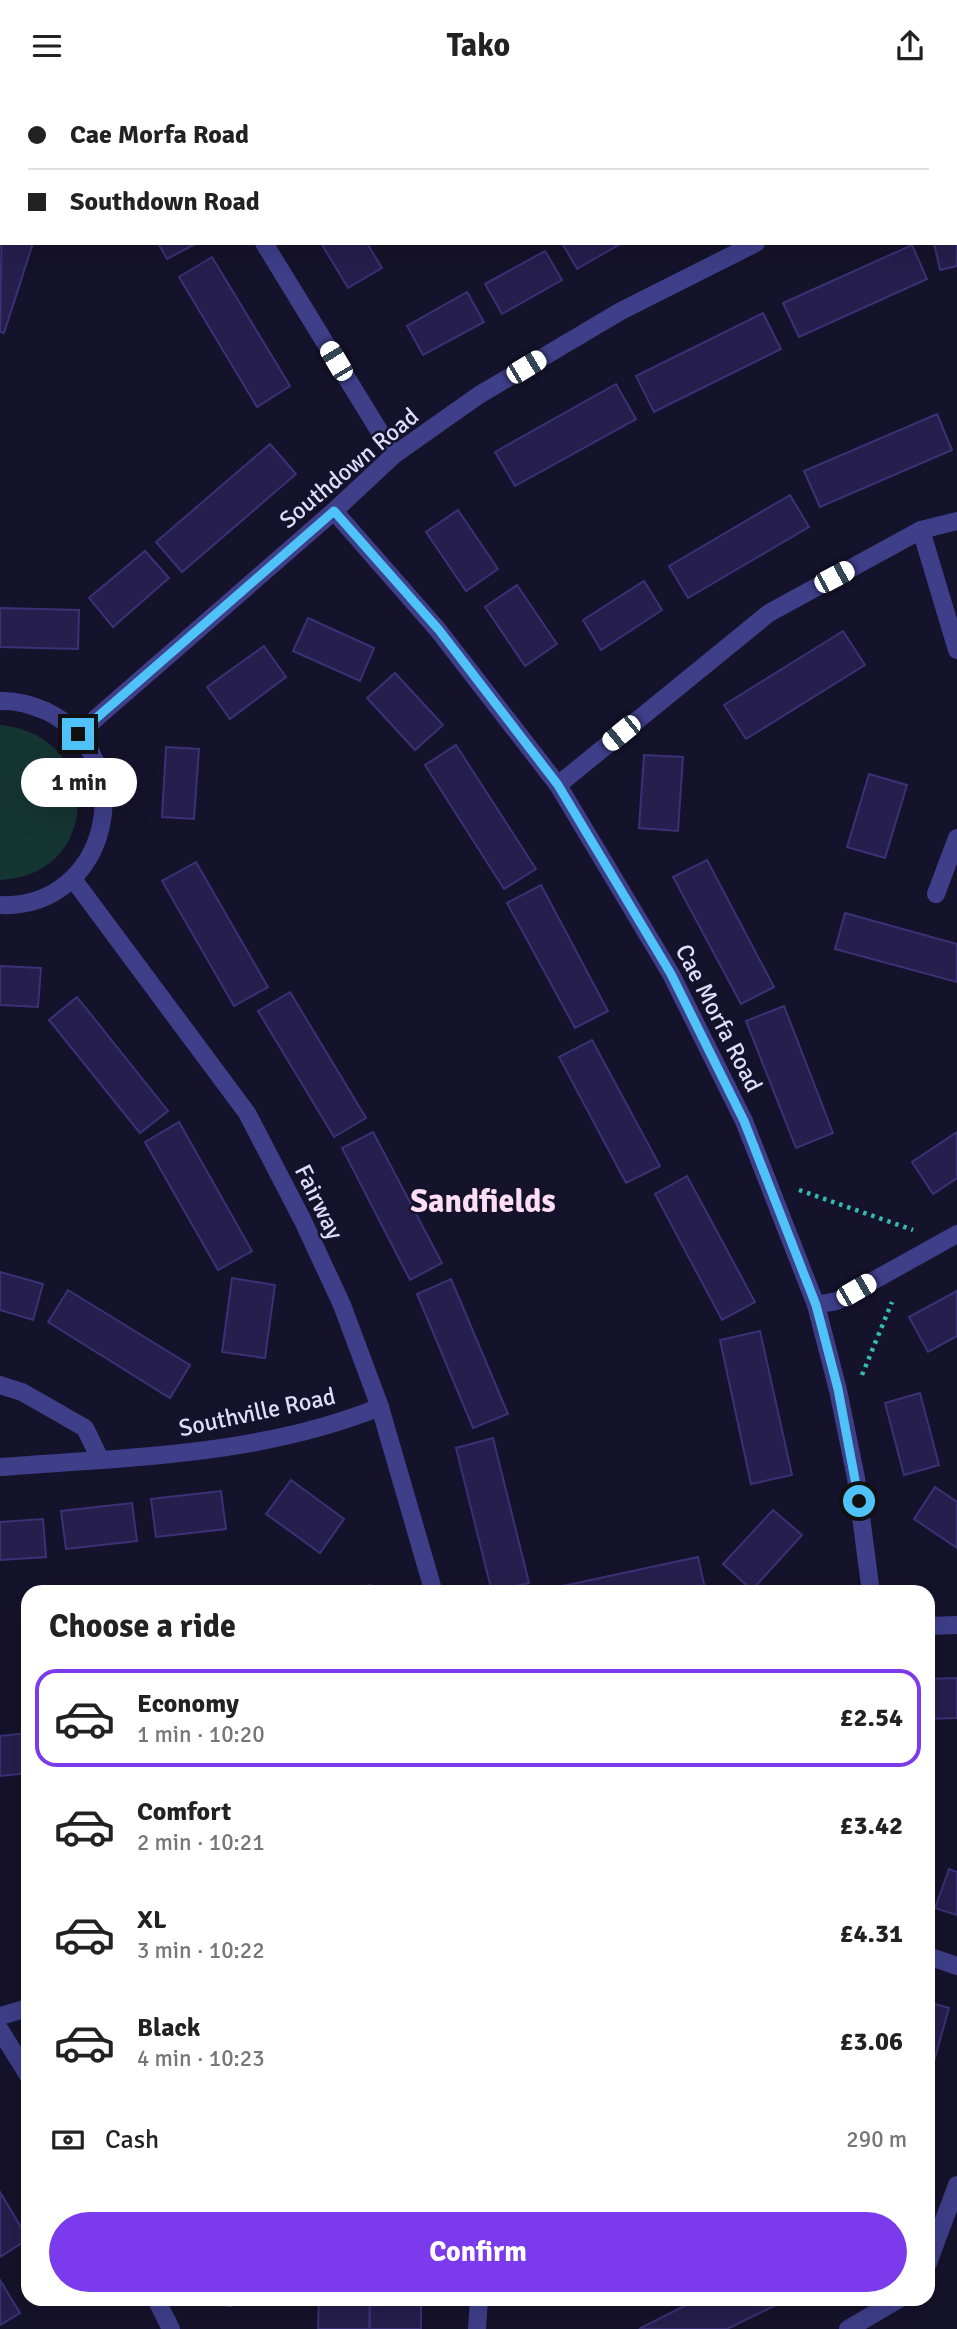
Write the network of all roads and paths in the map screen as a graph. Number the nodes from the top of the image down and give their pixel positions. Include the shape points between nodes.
1 (265, 245) edge
2 (752, 245) edge
3 (394, 455) junction
4 (334, 511) junction
5 (957, 521) edge
6 (921, 530) junction
7 (957, 650) edge
8 (0, 701) edge
9 (78, 734) junction
10 (558, 785) junction
11 (957, 838) edge
12 (73, 879) junction
13 (936, 894) dead end
14 (0, 905) edge
15 (773, 1197) junction
16 (957, 1234) edge
17 (931, 1247) junction
18 (896, 1267) junction
19 (816, 1305) junction
20 (0, 1385) edge
21 (838, 1389) junction
22 (380, 1407) junction
23 (100, 1459) junction
24 (0, 1467) edge
25 (432, 1585) edge
26 (870, 1585) edge
27 (957, 1625) edge
28 (935, 1626) edge
29 (935, 1958) edge
30 (957, 1966) edge
31 (21, 2010) edge
32 (0, 2016) edge
33 (0, 2030) edge
34 (21, 2064) edge
35 (957, 2185) edge
36 (935, 2244) edge
37 (160, 2306) edge
38 (478, 2306) edge
39 (887, 2306) edge
40 (171, 2329) edge
41 (477, 2329) edge
42 (848, 2329) edge

1 - 3 street
2 - 3 street, Southdown Road via 621,311 479,395
3 - 4 street, Southdown Road
4 - 9 street, Southdown Road
4 - 10 street, Cae Morfa Road via 439,630
5 - 6 street
6 - 7 street
6 - 10 street via 769,613
8 - 9 street via 34,705
9 - 12 street via 94,756 103,781 105,808 101,834
10 - 15 street, Cae Morfa Road via 671,974 744,1121
11 - 13 street
12 - 14 street via 32,902
12 - 22 street, Fairway via 247,1114 342,1305
15 - 17 path via 791,1188 917,1231
15 - 19 street, Cae Morfa Road
16 - 17 street
17 - 18 street
18 - 19 street via 837,1301
18 - 21 path via 896,1291 858,1385
19 - 21 street, Cae Morfa Road
20 - 23 street via 22,1392 85,1428
21 - 26 street, Cae Morfa Road
22 - 23 street, Southville Road via 309,1432 201,1453
22 - 25 street, Fairway
23 - 24 street, Southville Road
27 - 28 street
29 - 30 street
31 - 32 street
33 - 34 street
35 - 36 street
37 - 40 street
38 - 41 street
39 - 42 street

